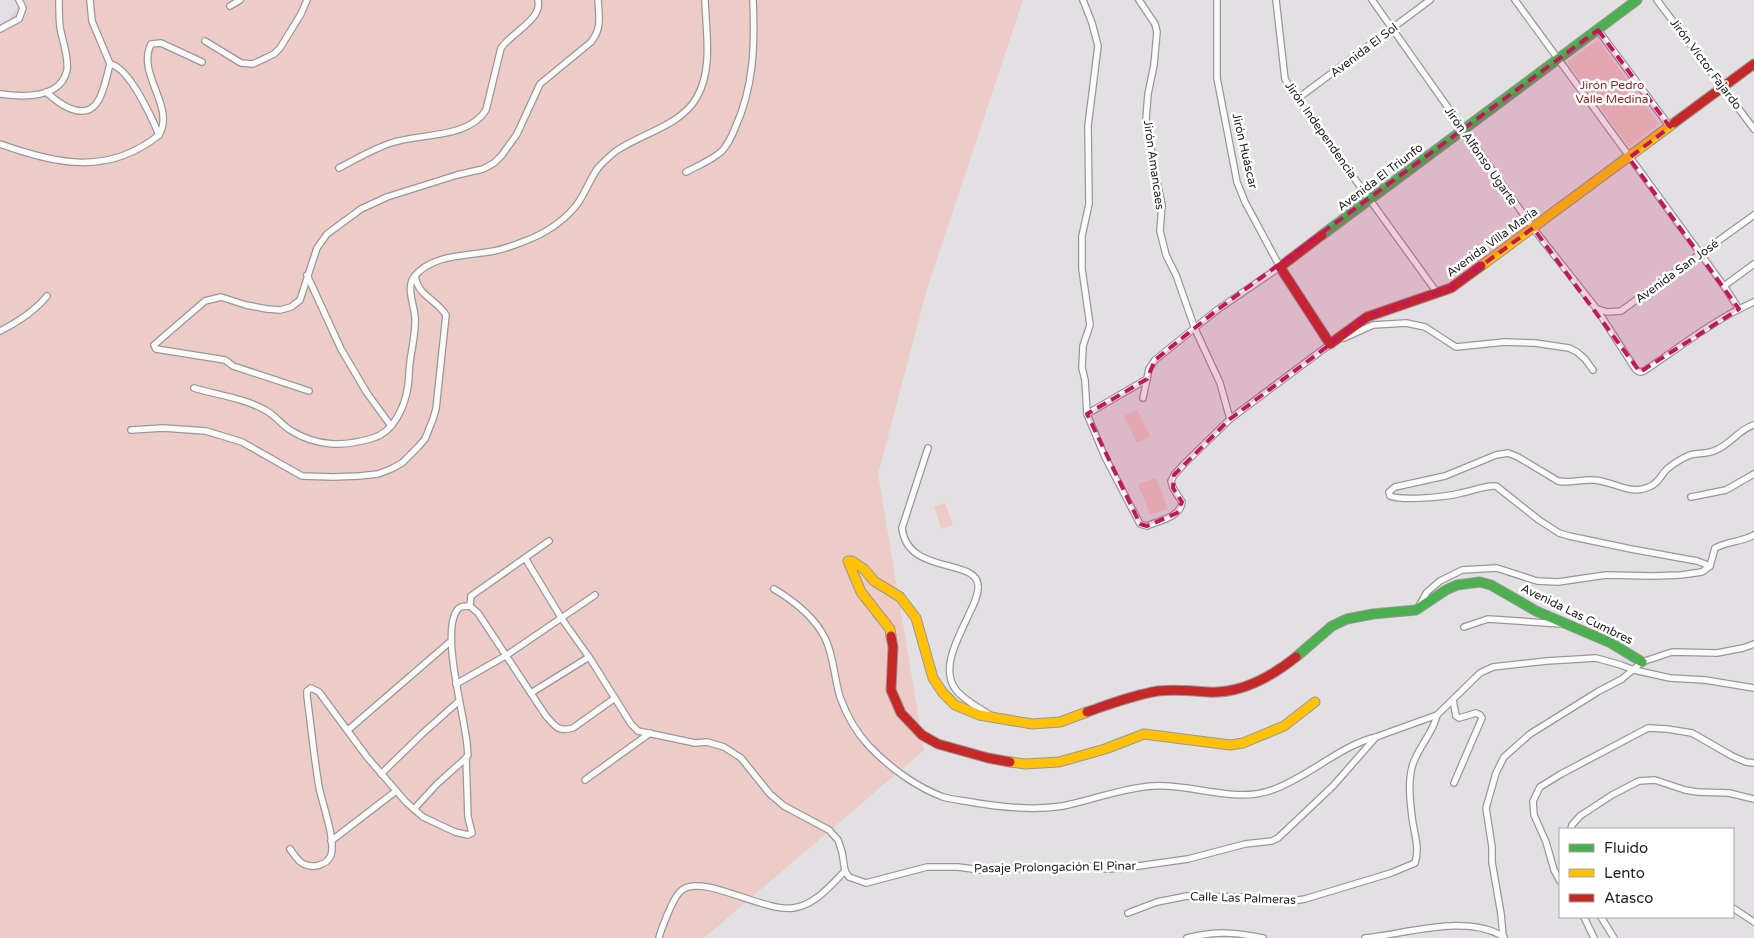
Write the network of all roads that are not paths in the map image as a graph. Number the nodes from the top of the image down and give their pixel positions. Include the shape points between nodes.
1 (19, 0) edge
2 (59, 0) edge
3 (90, 0) edge
4 (240, 0) edge
5 (307, 0) edge
6 (538, 0) edge
7 (598, 0) edge
8 (705, 0) edge
9 (752, 0) edge
10 (1083, 0) edge
11 (1139, 0) edge
12 (1217, 0) edge
13 (1276, 0) edge
14 (1372, 0) edge
15 (1430, 0) edge
16 (1515, 0) edge
17 (1637, 0) edge
18 (1657, 0) edge
19 (230, 6) dead end
20 (0, 29) edge
21 (1392, 29) junction
22 (1598, 30) junction
23 (205, 41) dead end
24 (1558, 60) junction
25 (202, 62) dead end
26 (110, 64) junction
27 (1754, 64) edge
28 (1723, 88) junction
29 (46, 92) junction
30 (0, 94) edge
31 (1297, 100) junction
32 (1670, 127) junction
33 (1754, 129) edge
34 (1463, 130) junction
35 (159, 135) junction
36 (0, 144) edge
37 (1629, 158) junction
38 (339, 168) dead end
39 (686, 172) dead end
40 (1370, 199) junction
41 (1754, 216) edge
42 (1533, 228) junction
43 (1700, 255) junction
44 (1754, 264) edge
45 (1280, 267) junction
46 (307, 275) junction
47 (415, 276) junction
48 (1724, 286) junction
49 (1438, 294) junction
50 (47, 296) dead end
51 (1754, 302) edge
52 (1596, 308) junction
53 (1739, 309) junction
54 (1195, 329) junction
55 (0, 331) edge
56 (1330, 344) junction
57 (1593, 370) dead end
58 (1147, 379) junction
59 (194, 388) dead end
60 (309, 391) dead end
61 (1143, 398) dead end
62 (1087, 414) junction
63 (1230, 419) junction
64 (1754, 425) edge
65 (391, 426) junction
66 (131, 430) dead end
67 (928, 448) dead end
68 (1754, 474) edge
69 (1691, 497) dead end
70 (1754, 535) edge
71 (549, 541) dead end
72 (525, 558) junction
73 (1710, 566) junction
74 (774, 589) dead end
75 (596, 595) dead end
76 (470, 606) junction
77 (1416, 610) junction
78 (562, 619) junction
79 (1565, 624) junction
80 (1464, 627) dead end
81 (451, 641) junction
82 (1754, 644) edge
83 (507, 655) junction
84 (589, 657) junction
85 (1642, 662) junction
86 (1634, 670) junction
87 (456, 684) junction
88 (1754, 688) edge
89 (531, 693) junction
90 (615, 698) junction
91 (1454, 700) junction
92 (459, 701) junction
93 (1314, 702) dead end
94 (1437, 715) junction
95 (996, 719) junction
96 (348, 730) junction
97 (650, 733) junction
98 (1376, 737) junction
99 (466, 758) junction
100 (1754, 763) edge
101 (382, 774) junction
102 (585, 780) dead end
103 (1454, 782) dead end
104 (396, 791) junction
105 (1754, 799) edge
106 (414, 810) junction
107 (1571, 828) edge
108 (331, 840) junction
109 (290, 849) dead end
110 (845, 870) junction
111 (1559, 878) edge
112 (1734, 909) edge
113 (1128, 913) dead end
114 (1584, 918) edge
115 (1602, 918) edge
116 (1754, 922) edge
117 (1504, 937) edge
118 (659, 938) edge
119 (1187, 938) edge
120 (1263, 938) edge
121 (1365, 938) edge
122 (1594, 938) edge
123 (1614, 938) edge

1 - 20 street via 23,8 19,19
2 - 29 street via 67,70 62,80
3 - 26 street via 92,21
4 - 19 street
5 - 23 street via 280,48 254,64 241,63
6 - 38 street via 539,8 531,20 501,48 482,117 461,130 375,148
7 - 46 street via 597,34 540,84 517,134 494,163 387,197 361,210 327,234 317,248
8 - 47 street via 706,64 697,96 688,110 626,144 606,160 576,206 540,235 496,250 441,260
9 - 39 street via 752,67 740,117 723,150
10 - 62 street via 1098,46 1088,126 1089,204 1082,236 1082,269 1090,320 1083,346 1082,368 1086,380
11 - 54 street, Jirón Amancaes via 1157,32 1146,119 1162,205 1160,231
12 - 45 street, Jirón Huáscar via 1217,78 1237,182
13 - 31 street, Jirón Independencia via 1285,79
14 - 21 street, Jirón Alfonso Ugarte
15 - 21 street, Avenida El Sol
16 - 24 street
17 - 22 street, Avenida El Triunfo
18 - 28 street, Jirón Víctor Fajardo
21 - 31 street, Avenida El Sol
21 - 34 street, Jirón Alfonso Ugarte
22 - 24 street, Avenida El Triunfo
22 - 32 street
24 - 34 street, Avenida El Triunfo
24 - 37 street
25 - 35 street via 161,42 151,44 148,69 164,120
26 - 29 street via 100,98 92,108 84,111 68,108
26 - 35 street via 116,65 126,76
27 - 28 street, Avenida Villa María
28 - 32 street, Avenida Villa María
28 - 33 street, Jirón Víctor Fajardo
29 - 30 street via 14,96
31 - 40 street, Jirón Independencia
32 - 37 street, Avenida Villa María
34 - 40 street, Avenida El Triunfo
34 - 42 street, Jirón Alfonso Ugarte
35 - 36 street via 133,152 108,160 76,163 45,158
37 - 42 street, Avenida Villa María
37 - 43 street
40 - 45 street, Avenida El Triunfo
40 - 49 street, Jirón Independencia
41 - 43 street, Avenida San José
42 - 49 street, Avenida Villa María
42 - 52 street, Jirón Alfonso Ugarte
43 - 48 street
43 - 52 street, Avenida San José via 1622,310 1607,312
44 - 48 street
45 - 54 street, Avenida El Triunfo
45 - 56 street, Jirón Huáscar
46 - 60 street via 304,292 291,307 267,309 214,298 205,301 154,347 226,360 233,366
46 - 65 street via 341,349 367,394
47 - 65 street via 410,290 415,318 408,387
47 - 66 street via 416,285 446,315 436,409 418,447 391,469 359,476 302,476 242,442 206,431
48 - 53 street
49 - 56 street, Avenida Villa María via 1367,317
50 - 55 street via 18,322
51 - 53 street
52 - 53 street, Jirón Alfonso Ugarte via 1640,372
54 - 58 street, Avenida El Triunfo via 1155,360
54 - 63 street, Jirón Amancaes via 1220,383
56 - 57 street via 1373,325 1406,324 1425,327 1456,347 1505,342 1569,348 1585,359
56 - 63 street, Avenida Villa María
58 - 61 street, Avenida El Triunfo
58 - 62 street
59 - 65 street via 250,403 265,410 290,430 319,444 374,438
62 - 63 street, Avenida Villa María via 1105,457 1142,526 1179,511 1182,502 1173,488 1171,481 1174,475
64 - 73 street via 1746,427 1716,451 1690,455 1668,468 1657,482 1644,489 1626,489 1600,480 1558,481 1508,453 1445,476 1395,487 1389,492 1390,496 1398,499 1459,494 1496,486 1559,533
67 - 95 street via 902,535 924,559 966,571 978,582 978,594 949,664 956,690
68 - 69 street via 1726,490
70 - 73 street via 1715,548
71 - 72 street
72 - 76 street via 471,596
72 - 78 street
73 - 77 street via 1702,572 1681,575 1606,575 1558,582 1537,582 1497,568 1462,570 1427,592
74 - 98 street via 796,603 825,638 840,698 868,746 918,785 944,797 1024,809 1062,806 1152,786 1239,795 1271,791 1363,740
75 - 78 street
76 - 81 street via 463,606 457,611 452,623
76 - 83 street
77 - 79 street, Avenida Las Cumbres via 1457,585 1480,582
77 - 95 street, Avenida Las Cumbres via 1356,616 1332,626 1293,659 1263,679 1238,689 1159,691 1134,696 1060,722 1032,724
78 - 83 street
78 - 84 street
79 - 80 street via 1488,619
79 - 85 street, Avenida Las Cumbres via 1611,643
81 - 87 street
81 - 96 street
82 - 85 street via 1717,652 1672,652
83 - 87 street
83 - 89 street
84 - 89 street
84 - 90 street
85 - 86 street
86 - 88 street via 1670,678
86 - 91 street via 1596,658 1492,667 1480,673
86 - 117 street via 1530,734 1504,757 1496,773 1486,808
87 - 92 street
89 - 90 street via 557,728 564,730 572,728
90 - 97 street via 631,724 638,731
91 - 94 street
91 - 103 street via 1459,718 1476,713 1482,718
92 - 99 street via 466,732
92 - 101 street
93 - 95 street, Avenida Las Cumbres via 1284,726 1244,743 1230,745 1144,734 1059,762 1025,764 938,744 922,735 901,713 894,700 891,690 892,635 862,592 848,561 864,569 900,598 916,618 933,678 943,693 955,705
94 - 98 street
94 - 113 street, Calle Las Palmeras via 1435,725 1412,767 1409,790 1418,849 1415,863 1305,899 1187,896 1157,902
96 - 101 street
96 - 108 street via 319,692 311,688 307,691 319,787
97 - 102 street
97 - 110 street via 695,743 708,742 741,758 784,806 829,830 838,840
98 - 110 street, Pasaje Prolongación El Pinar via 1333,786 1272,841 1245,844 1188,860 1124,868 980,870 927,867 866,883 850,877
99 - 106 street
99 - 106 street via 468,817 472,833 455,832 423,818
100 - 111 street via 1732,756 1692,734 1648,728 1561,774 1540,787 1533,801 1534,815
101 - 104 street
104 - 106 street
104 - 108 street
105 - 107 street via 1729,793 1685,790 1655,780 1639,781 1580,816
108 - 109 street via 331,856 324,864 314,866 300,862
110 - 118 street via 824,893 794,908 779,908 706,886 689,886 675,898
112 - 116 street
114 - 122 street
115 - 123 street
117 - 121 street via 1484,928 1465,926 1417,928
119 - 120 street via 1210,932

